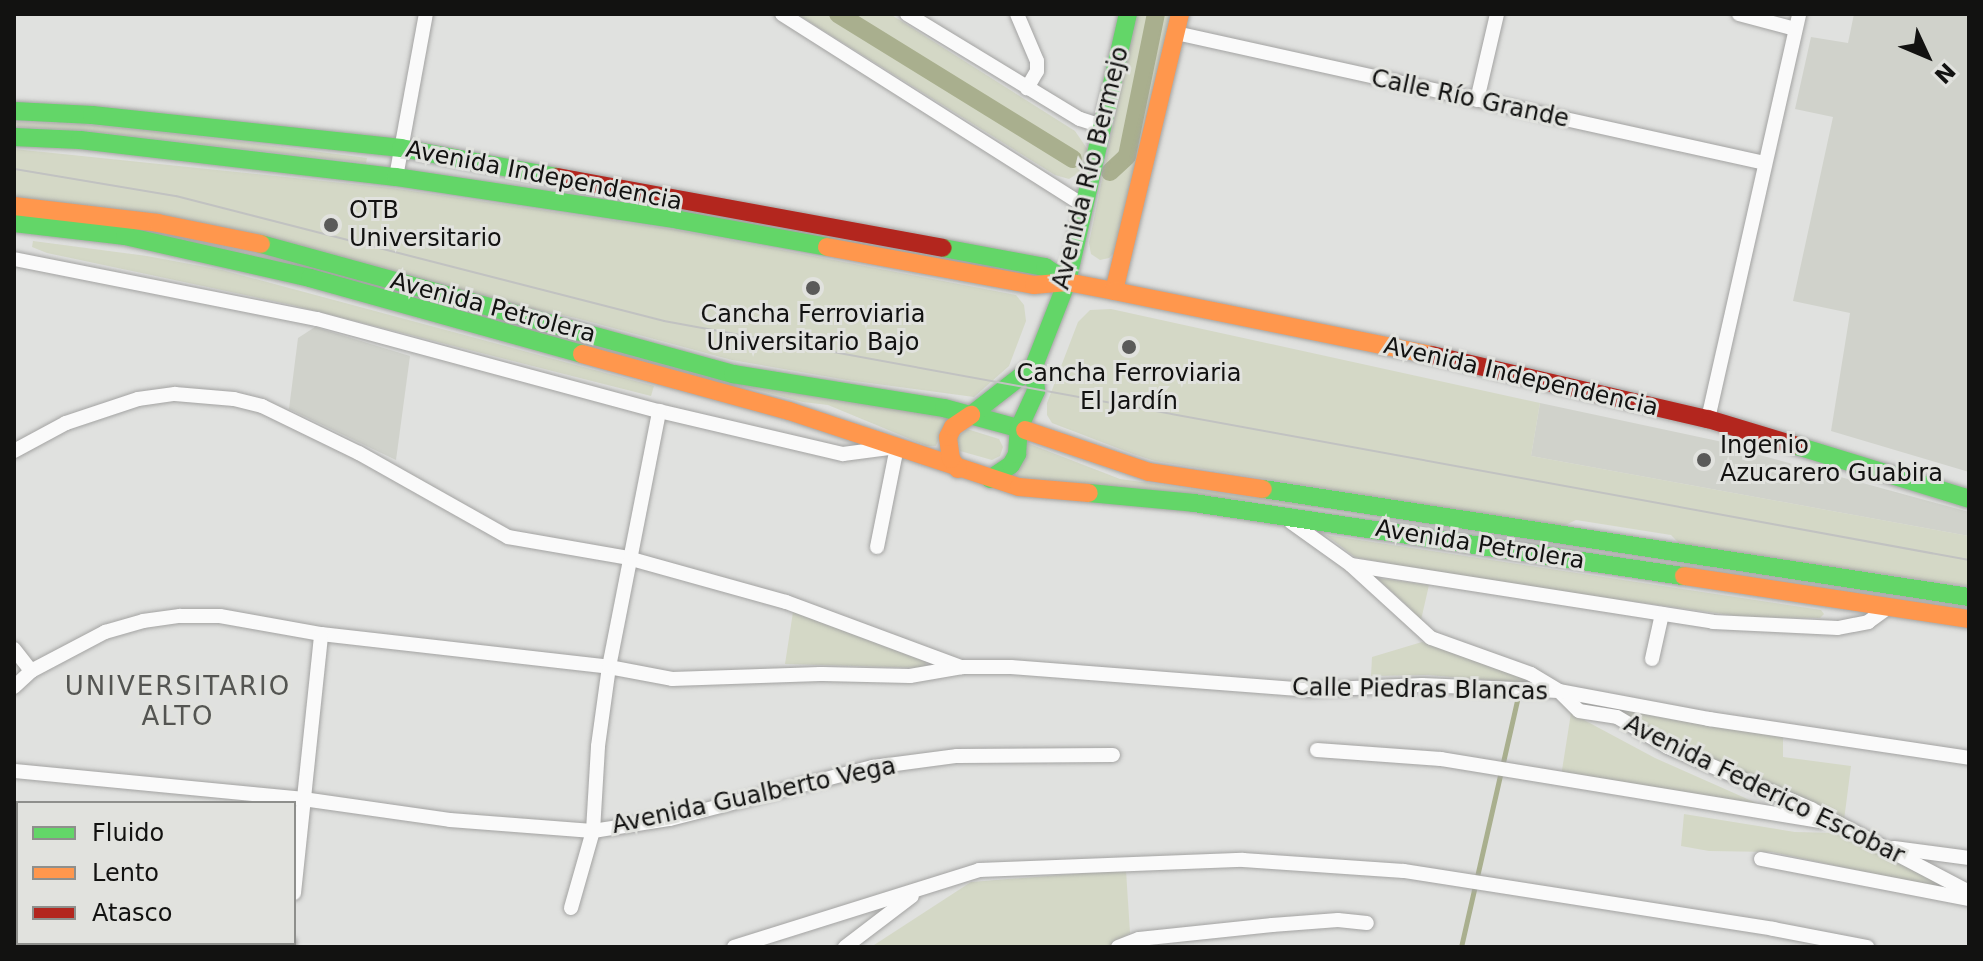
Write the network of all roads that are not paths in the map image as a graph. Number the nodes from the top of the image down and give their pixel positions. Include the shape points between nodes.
1 (426, 14) edge
2 (782, 14) edge
3 (907, 14) edge
4 (1017, 14) edge
5 (1128, 14) edge
6 (1497, 14) edge
7 (1739, 14) edge
8 (1797, 21) edge
9 (1178, 23) edge
10 (1027, 88) junction
11 (1477, 100) junction
12 (14, 111) edge
13 (1104, 127) junction
14 (14, 137) edge
15 (401, 148) junction
16 (1765, 163) junction
17 (396, 177) junction
18 (14, 206) edge
19 (1085, 206) junction
20 (14, 223) edge
21 (14, 259) edge
22 (1067, 282) junction
23 (1114, 291) junction
24 (1034, 366) junction
25 (659, 411) junction
26 (971, 415) junction
27 (1708, 419) junction
28 (1019, 428) junction
29 (897, 447) junction
30 (14, 451) edge
31 (958, 469) junction
32 (990, 479) junction
33 (1969, 499) edge
34 (1281, 515) junction
35 (877, 547) dead end
36 (628, 558) junction
37 (1351, 565) junction
38 (1969, 597) edge
39 (1889, 607) junction
40 (1662, 614) junction
41 (1969, 619) edge
42 (321, 634) junction
43 (14, 649) edge
44 (1652, 659) dead end
45 (609, 667) junction
46 (962, 667) junction
47 (31, 671) junction
48 (14, 687) edge
49 (1559, 691) junction
50 (1317, 750) dead end
51 (1113, 755) dead end
52 (1969, 758) edge
53 (14, 771) edge
54 (303, 799) junction
55 (1841, 826) junction
56 (593, 831) junction
57 (1879, 845) junction
58 (1969, 858) edge
59 (1761, 859) dead end
60 (296, 872) edge
61 (920, 890) junction
62 (1969, 892) edge
63 (1969, 899) edge
64 (571, 908) dead end
65 (1367, 923) dead end
66 (734, 947) edge
67 (845, 947) edge
68 (1118, 947) edge
69 (1867, 947) edge

1 - 15 street
2 - 19 street
3 - 10 street
4 - 10 street via 1037,61
5 - 13 main road, Avenida Río Bermejo
6 - 11 street
7 - 8 street
8 - 16 street
9 - 11 street, Calle Río Grande
9 - 23 main road, Avenida Río Bermejo
10 - 13 street
11 - 16 street, Calle Río Grande
12 - 15 main road, Avenida Independencia
13 - 19 main road, Avenida Río Bermejo
14 - 17 main road, Avenida Independencia
15 - 17 street
15 - 22 main road, Avenida Independencia via 1045,267
16 - 27 street
17 - 22 main road, Avenida Independencia via 679,220 1034,285
18 - 26 main road, Avenida Petrolera via 158,223 259,244 733,374
19 - 22 main road, Avenida Río Bermejo
20 - 29 main road, Avenida Petrolera via 125,236 310,278 789,411
21 - 25 street via 317,319
22 - 23 main road, Avenida Independencia
22 - 24 main road, Avenida Río Bermejo
23 - 27 main road, Avenida Independencia via 1451,359
24 - 26 main road
24 - 28 main road, Avenida Río Bermejo via 1036,391
25 - 29 street via 843,454
25 - 36 street
26 - 28 main road
26 - 31 main road via 948,437 947,448
27 - 33 main road, Avenida Independencia
28 - 32 main road via 1011,465
28 - 38 main road, Avenida Petrolera via 1115,463 1221,485
29 - 31 main road, Avenida Petrolera
29 - 35 street
30 - 36 street via 66,423 138,399 175,394 234,399 262,406 359,453 508,537
31 - 32 main road
32 - 34 main road, Avenida Petrolera via 1019,487
34 - 37 street, Avenida Federico Escobar
34 - 39 main road, Avenida Petrolera
36 - 45 street
36 - 46 street via 786,602
37 - 40 street
37 - 49 street, Avenida Federico Escobar via 1431,638 1531,674
39 - 40 street via 1868,622 1838,628
39 - 41 main road, Avenida Petrolera
40 - 44 street
42 - 45 street
42 - 47 street via 220,616 168,617 105,632
42 - 54 street
43 - 47 street
45 - 46 street via 672,679 910,676
45 - 56 street
46 - 49 street, Calle Piedras Blancas via 1308,690 1422,685
47 - 48 street
49 - 52 street, Calle Piedras Blancas
49 - 55 street, Avenida Federico Escobar via 1579,711 1617,717 1668,747
50 - 55 street via 1441,759
51 - 56 street, Avenida Gualberto Vega via 957,756 873,767 670,819
53 - 54 street, Avenida Gualberto Vega
54 - 56 street, Avenida Gualberto Vega via 450,820
54 - 60 street
55 - 57 street, Avenida Federico Escobar
56 - 64 street
57 - 58 street
57 - 62 street, Avenida Federico Escobar
59 - 63 street
61 - 66 street
61 - 67 street
61 - 69 street via 979,870 1243,860 1363,867
65 - 68 street via 1272,925 1139,939

